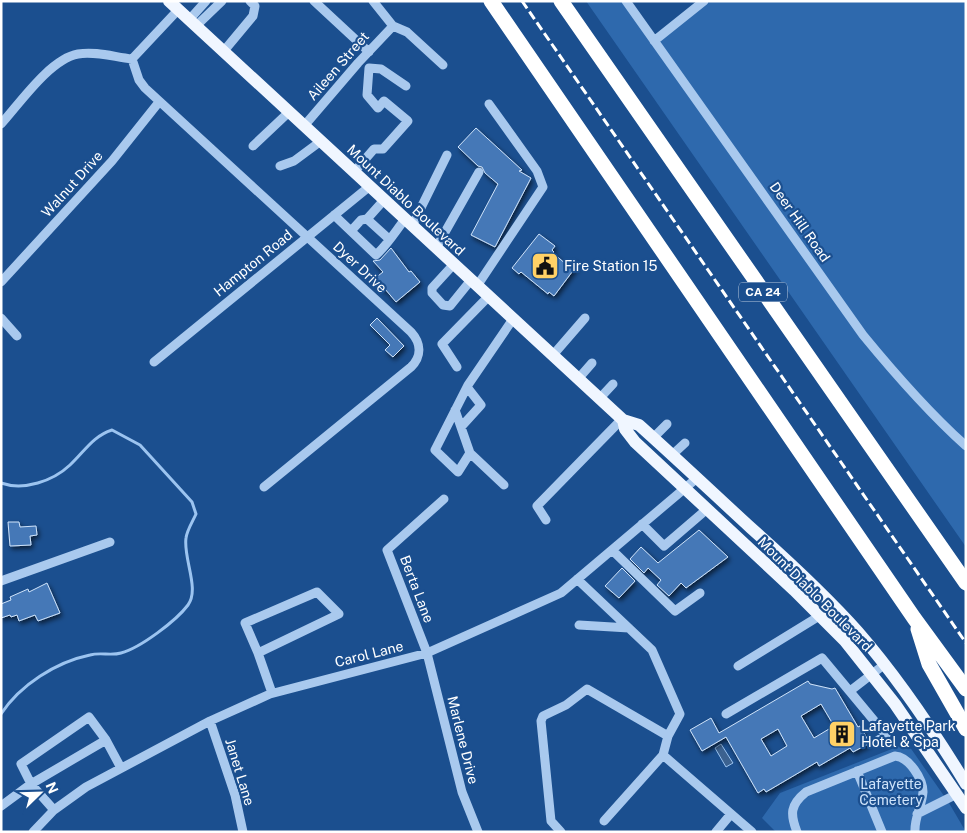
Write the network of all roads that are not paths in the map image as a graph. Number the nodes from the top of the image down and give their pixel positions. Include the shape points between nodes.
1 (206, 1) edge
2 (222, 1) edge
3 (250, 1) edge
4 (314, 1) edge
5 (373, 1) edge
6 (491, 1) edge
7 (561, 1) edge
8 (626, 1) edge
9 (704, 1) edge
10 (174, 5) edge
11 (193, 23) junction
12 (393, 26) junction
13 (654, 41) junction
14 (224, 52) junction
15 (369, 52) junction
16 (132, 59) junction
17 (443, 65) dead end
18 (406, 86) dead end
19 (159, 102) junction
20 (489, 104) dead end
21 (289, 112) junction
22 (1, 124) edge
23 (304, 126) junction
24 (321, 141) junction
25 (254, 146) dead end
26 (447, 155) dead end
27 (280, 166) dead end
28 (354, 172) junction
29 (479, 172) dead end
30 (370, 186) junction
31 (384, 200) junction
32 (334, 215) junction
33 (367, 219) junction
34 (408, 222) junction
35 (351, 231) junction
36 (308, 237) junction
37 (389, 239) junction
38 (436, 248) junction
39 (454, 264) junction
40 (1, 282) edge
41 (474, 283) junction
42 (489, 296) junction
43 (1, 318) edge
44 (585, 318) dead end
45 (513, 319) junction
46 (17, 336) dead end
47 (553, 355) junction
48 (154, 362) dead end
49 (592, 363) dead end
50 (458, 367) dead end
51 (578, 379) junction
52 (613, 384) dead end
53 (468, 387) junction
54 (600, 398) junction
55 (456, 410) junction
56 (622, 420) junction
57 (667, 424) dead end
58 (461, 427) junction
59 (653, 438) junction
60 (685, 443) dead end
61 (966, 446) edge
62 (470, 452) junction
63 (672, 455) junction
64 (697, 478) junction
65 (504, 485) dead end
66 (264, 487) dead end
67 (684, 489) junction
68 (444, 499) dead end
69 (707, 509) junction
70 (546, 520) dead end
71 (642, 524) junction
72 (110, 542) dead end
73 (612, 550) junction
74 (577, 579) junction
75 (1, 581) edge
76 (966, 584) edge
77 (700, 593) dead end
78 (834, 607) junction
79 (821, 617) junction
80 (914, 618) junction
81 (579, 625) dead end
82 (628, 628) junction
83 (258, 653) junction
84 (427, 653) junction
85 (884, 664) junction
86 (738, 666) dead end
87 (872, 674) junction
88 (966, 688) edge
89 (850, 691) junction
90 (272, 693) junction
91 (726, 714) dead end
92 (210, 721) junction
93 (966, 728) edge
94 (668, 736) junction
95 (106, 740) junction
96 (874, 744) dead end
97 (663, 755) junction
98 (121, 768) junction
99 (857, 771) junction
100 (31, 784) junction
101 (966, 784) edge
102 (922, 794) junction
103 (957, 794) junction
104 (937, 804) junction
105 (1, 806) edge
106 (966, 808) edge
107 (54, 810) junction
108 (731, 814) junction
109 (917, 814) junction
110 (604, 821) dead end
111 (33, 832) edge
112 (243, 832) edge
113 (478, 832) edge
114 (561, 832) edge
115 (716, 832) edge
116 (752, 832) edge
117 (797, 832) edge
118 (882, 832) edge
119 (915, 832) edge

1 - 11 street
2 - 11 street
3 - 14 street via 255,6 254,16
4 - 15 street
5 - 12 street
6 - 80 highway
7 - 76 highway, CA 24
8 - 13 street, Deer Hill Road
9 - 13 street
10 - 11 main road, Mount Diablo Boulevard
10 - 16 street
11 - 14 main road, Mount Diablo Boulevard
12 - 15 street, Aileen Street
12 - 17 street via 407,32
13 - 61 street, Deer Hill Road via 863,335 903,384
14 - 21 main road, Mount Diablo Boulevard
15 - 23 street, Aileen Street
16 - 19 street, Dyer Drive via 144,88
16 - 22 street via 88,54 70,56 45,74
18 - 28 street via 381,69 369,68 367,95 378,108 384,101 408,121 383,149 374,149
19 - 36 street, Dyer Drive
19 - 40 street, Walnut Drive via 112,161
20 - 41 street via 537,171 542,188
21 - 23 main road, Mount Diablo Boulevard
21 - 25 street
23 - 24 main road, Mount Diablo Boulevard
24 - 27 street via 294,161
24 - 28 main road, Mount Diablo Boulevard
26 - 34 street
28 - 30 main road, Mount Diablo Boulevard
29 - 38 street
30 - 31 main road, Mount Diablo Boulevard
30 - 32 street, Hampton Road
31 - 33 street
31 - 34 main road, Mount Diablo Boulevard
32 - 35 street
32 - 36 street, Hampton Road
33 - 35 street via 361,220
33 - 37 street
34 - 37 street
34 - 38 main road, Mount Diablo Boulevard
35 - 37 street via 376,255
36 - 48 street, Hampton Road
36 - 66 street, Dyer Drive via 411,332 418,344 419,356 411,367
38 - 39 main road, Mount Diablo Boulevard
39 - 41 main road, Mount Diablo Boulevard
39 - 41 street via 432,288 432,294 450,306
41 - 42 main road, Mount Diablo Boulevard
42 - 45 main road, Mount Diablo Boulevard
42 - 50 street via 442,344
43 - 46 street
44 - 47 street
45 - 47 main road, Mount Diablo Boulevard
45 - 53 street
47 - 51 main road, Mount Diablo Boulevard
49 - 51 street
51 - 54 main road, Mount Diablo Boulevard
52 - 54 street
53 - 55 street
53 - 58 street via 481,405
54 - 56 main road, Mount Diablo Boulevard
55 - 58 street
55 - 62 street via 435,450 458,472
56 - 59 main road, Mount Diablo Boulevard via 639,425
56 - 67 main road, Mount Diablo Boulevard via 635,442
56 - 70 street via 537,506
57 - 59 street
58 - 62 street
59 - 63 main road, Mount Diablo Boulevard
60 - 63 street
62 - 65 street
63 - 64 main road, Mount Diablo Boulevard
64 - 67 street, Carol Lane
64 - 78 main road, Mount Diablo Boulevard
67 - 69 main road, Mount Diablo Boulevard
67 - 71 street, Carol Lane
68 - 84 street, Berta Lane via 387,550
69 - 71 street via 664,546
69 - 79 main road, Mount Diablo Boulevard
71 - 73 street, Carol Lane
72 - 75 street
73 - 74 street, Carol Lane
73 - 77 street via 675,611
74 - 82 street
74 - 84 street, Carol Lane via 562,593
78 - 79 street
78 - 85 main road, Mount Diablo Boulevard
79 - 86 street
79 - 87 main road, Mount Diablo Boulevard
80 - 88 highway
80 - 93 highway via 929,664
81 - 82 street
82 - 94 street via 652,650 680,714
83 - 83 street via 321,623 339,614 318,592 245,622
83 - 90 street
84 - 90 street, Carol Lane
84 - 113 street, Marlene Drive via 462,792
85 - 87 street
85 - 101 main road, Mount Diablo Boulevard via 931,728
87 - 89 street
87 - 103 main road, Mount Diablo Boulevard
89 - 91 street via 822,658
89 - 96 street via 886,735
90 - 92 street, Carol Lane
92 - 98 street, Carol Lane
92 - 112 street, Janet Lane via 235,795
94 - 97 street
94 - 114 street via 587,689 566,705 543,716 551,821
95 - 98 street
95 - 100 street
95 - 100 street via 89,717 21,764
97 - 108 street
97 - 110 street
98 - 107 street, Carol Lane
99 - 102 street via 892,757 902,757 909,762
99 - 117 street via 812,789 796,801 792,815
99 - 118 street
100 - 105 street
100 - 107 street
102 - 104 street
102 - 109 street
103 - 104 street
103 - 106 main road, Mount Diablo Boulevard
104 - 109 street
107 - 111 street, Carol Lane
108 - 115 street
108 - 116 street
109 - 119 street

